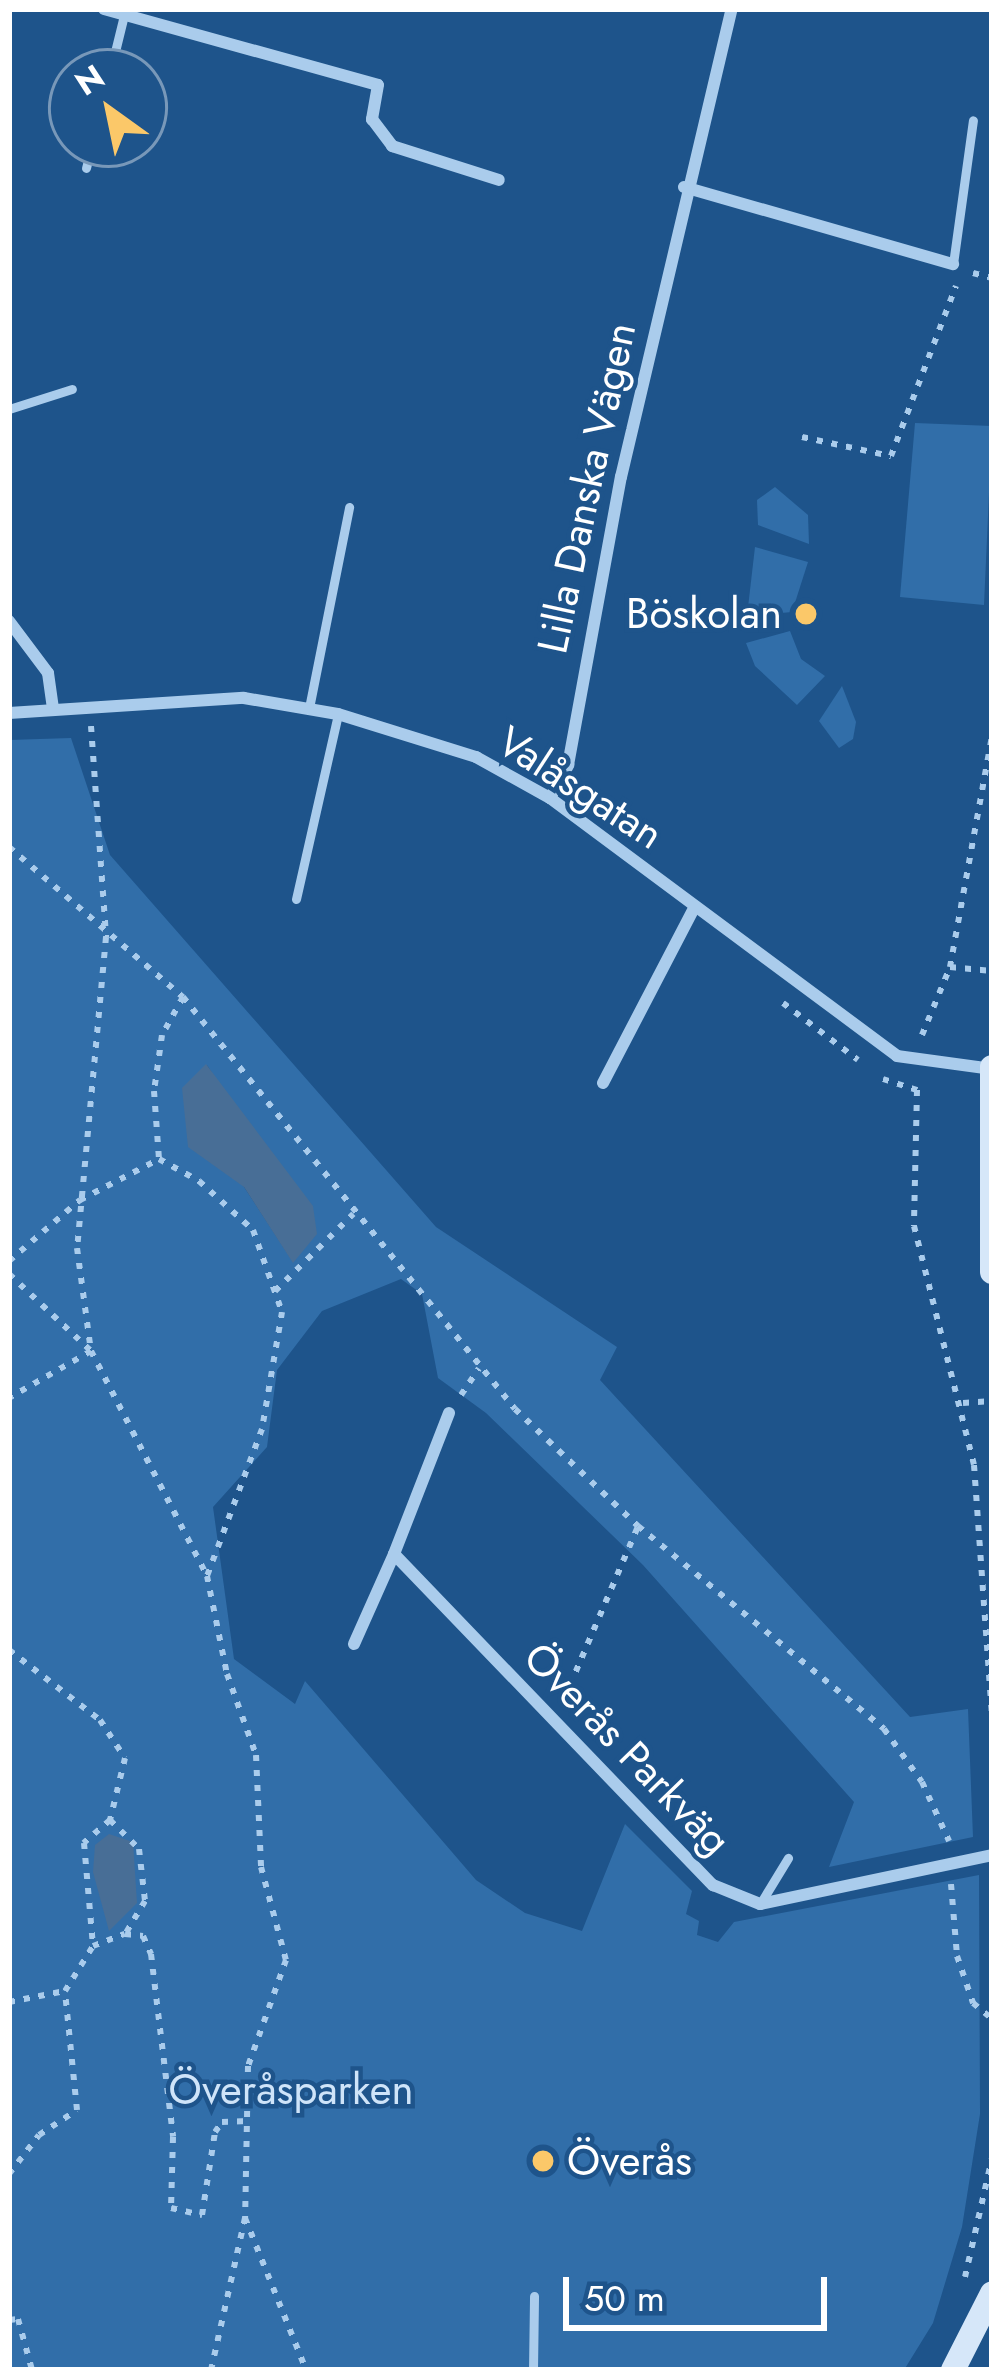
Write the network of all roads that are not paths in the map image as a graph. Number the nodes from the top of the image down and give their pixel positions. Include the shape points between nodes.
1 (104, 9) edge
2 (732, 9) edge
3 (124, 15) junction
4 (116, 48) edge
5 (973, 120) dead end
6 (499, 180) dead end
7 (684, 187) junction
8 (953, 264) joint
9 (72, 389) dead end
10 (9, 409) edge
11 (349, 507) dead end
12 (9, 621) edge
13 (309, 708) junction
14 (53, 709) junction
15 (9, 713) edge
16 (338, 714) junction
17 (550, 798) junction
18 (296, 899) dead end
19 (695, 906) junction
20 (992, 1068) edge
21 (603, 1083) dead end
22 (992, 1272) edge
23 (449, 1413) road end
24 (394, 1554) junction
25 (354, 1644) dead end
26 (992, 1855) edge
27 (788, 1858) dead end
28 (760, 1904) junction
29 (992, 2293) edge
30 (534, 2296) dead end
31 (533, 2370) edge
32 (953, 2370) edge

1 - 3 street
2 - 7 street, Lilla Danska Vägen
3 - 4 lane
3 - 6 street via 378,85 372,119 392,146
5 - 8 lane
7 - 8 street
7 - 17 street, Lilla Danska Vägen via 568,765
9 - 10 lane
11 - 13 lane
12 - 14 street via 48,673
13 - 14 street, Valåsgatan via 164,698
13 - 16 street, Valåsgatan
14 - 15 street, Valåsgatan
16 - 17 street, Valåsgatan via 476,757
16 - 18 lane
17 - 19 street, Valåsgatan
19 - 20 street, Valåsgatan via 897,1056
19 - 21 street
20 - 22 street
23 - 24 street
24 - 25 street
24 - 28 street, Överås Parkväg via 713,1886
26 - 28 street
27 - 28 lane
29 - 32 street
30 - 31 lane

